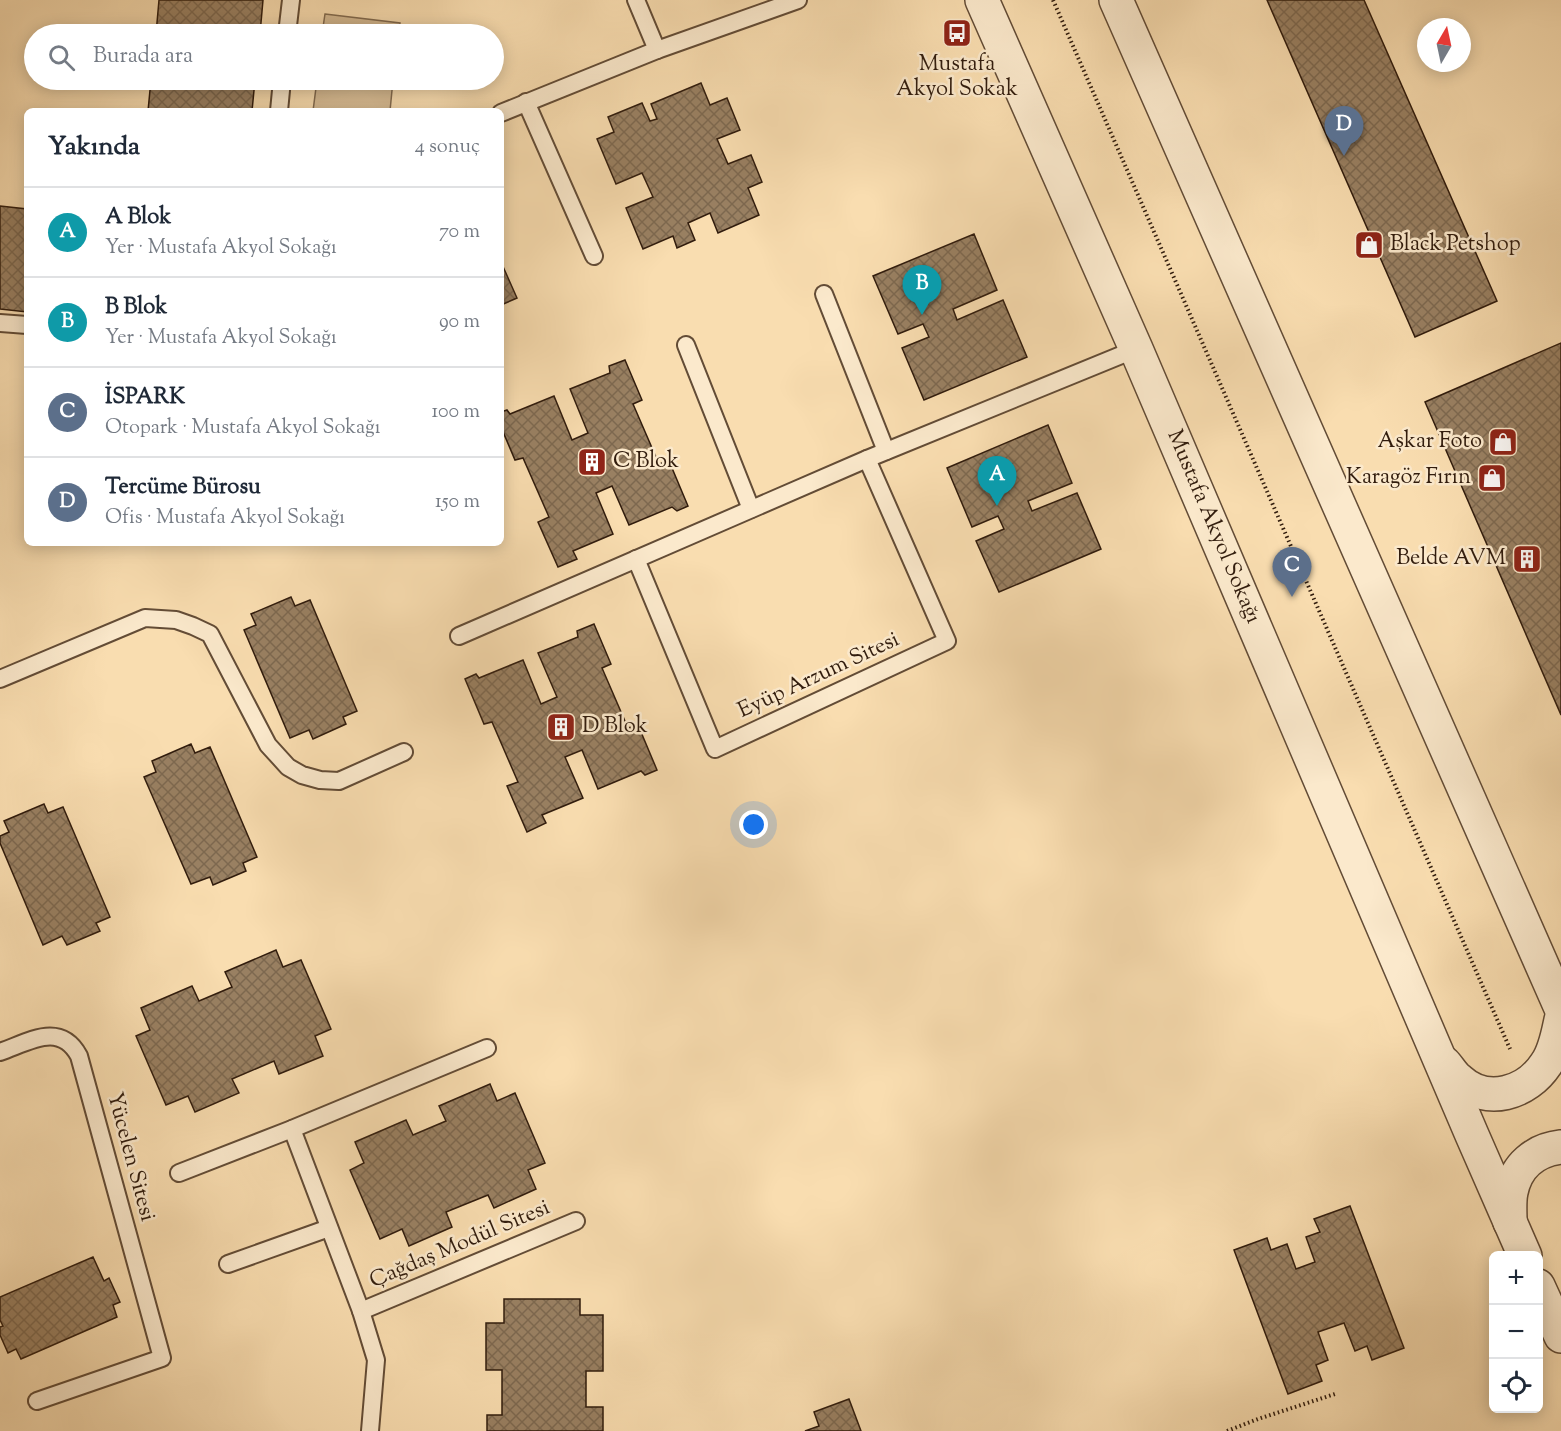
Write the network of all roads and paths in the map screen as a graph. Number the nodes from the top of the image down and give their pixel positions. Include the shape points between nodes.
1 (291, 0) edge
2 (636, 0) edge
3 (798, 0) edge
4 (982, 0) edge
5 (1053, 0) edge
6 (1116, 0) edge
7 (288, 24) edge
8 (657, 50) junction
9 (281, 90) edge
10 (526, 102) junction
11 (279, 108) edge
12 (504, 112) edge
13 (594, 256) dead end
14 (824, 294) dead end
15 (0, 323) edge
16 (24, 325) edge
17 (686, 345) dead end
18 (1136, 350) junction
19 (886, 451) junction
20 (867, 459) junction
21 (751, 510) junction
22 (636, 559) junction
23 (459, 636) dead end
24 (0, 679) edge
25 (404, 752) dead end
26 (1561, 1008) edge
27 (1561, 1020) edge
28 (487, 1048) dead end
29 (0, 1052) edge
30 (1439, 1057) junction
31 (1526, 1084) junction
32 (292, 1129) junction
33 (1561, 1147) edge
34 (179, 1173) dead end
35 (576, 1221) dead end
36 (1510, 1222) junction
37 (329, 1228) junction
38 (1523, 1251) edge
39 (228, 1264) dead end
40 (1543, 1295) edge
41 (360, 1311) junction
42 (1561, 1336) edge
43 (1335, 1394) dead end
44 (37, 1401) dead end
45 (370, 1431) edge
46 (1227, 1431) edge

1 - 7 lane
2 - 8 lane
3 - 8 lane
4 - 18 street, Mustafa Akyol Sokağı
5 - 31 path
6 - 26 street
8 - 10 lane
9 - 11 lane
10 - 12 lane
10 - 13 lane
14 - 19 lane
15 - 16 lane
17 - 21 lane
18 - 19 lane
18 - 30 street, Mustafa Akyol Sokağı
19 - 20 lane
20 - 21 lane
20 - 22 lane, Eyüp Arzum Sitesi via 948,640 715,749
21 - 22 lane
22 - 23 lane
24 - 25 lane via 145,618 176,620 210,634 268,745 288,767 320,780 339,781
27 - 31 street, Mustafa Akyol Sokağı via 1548,1062
28 - 32 lane
29 - 44 lane, Yücelen Sitesi via 49,1035 74,1046 162,1358
30 - 31 street, Mustafa Akyol Sokağı via 1459,1081 1490,1095 1508,1093
30 - 36 street, Mustafa Akyol Sokağı
32 - 34 lane
32 - 37 lane, Çağdaş Modül Sitesi
33 - 36 street, Mustafa Akyol Sokağı via 1540,1152 1524,1163 1510,1193
35 - 41 lane, Çağdaş Modül Sitesi
36 - 38 street, Mustafa Akyol Sokağı
37 - 39 lane
37 - 41 lane, Çağdaş Modül Sitesi
40 - 42 street
41 - 45 lane, Çağdaş Modül Sitesi via 376,1360
43 - 46 path

